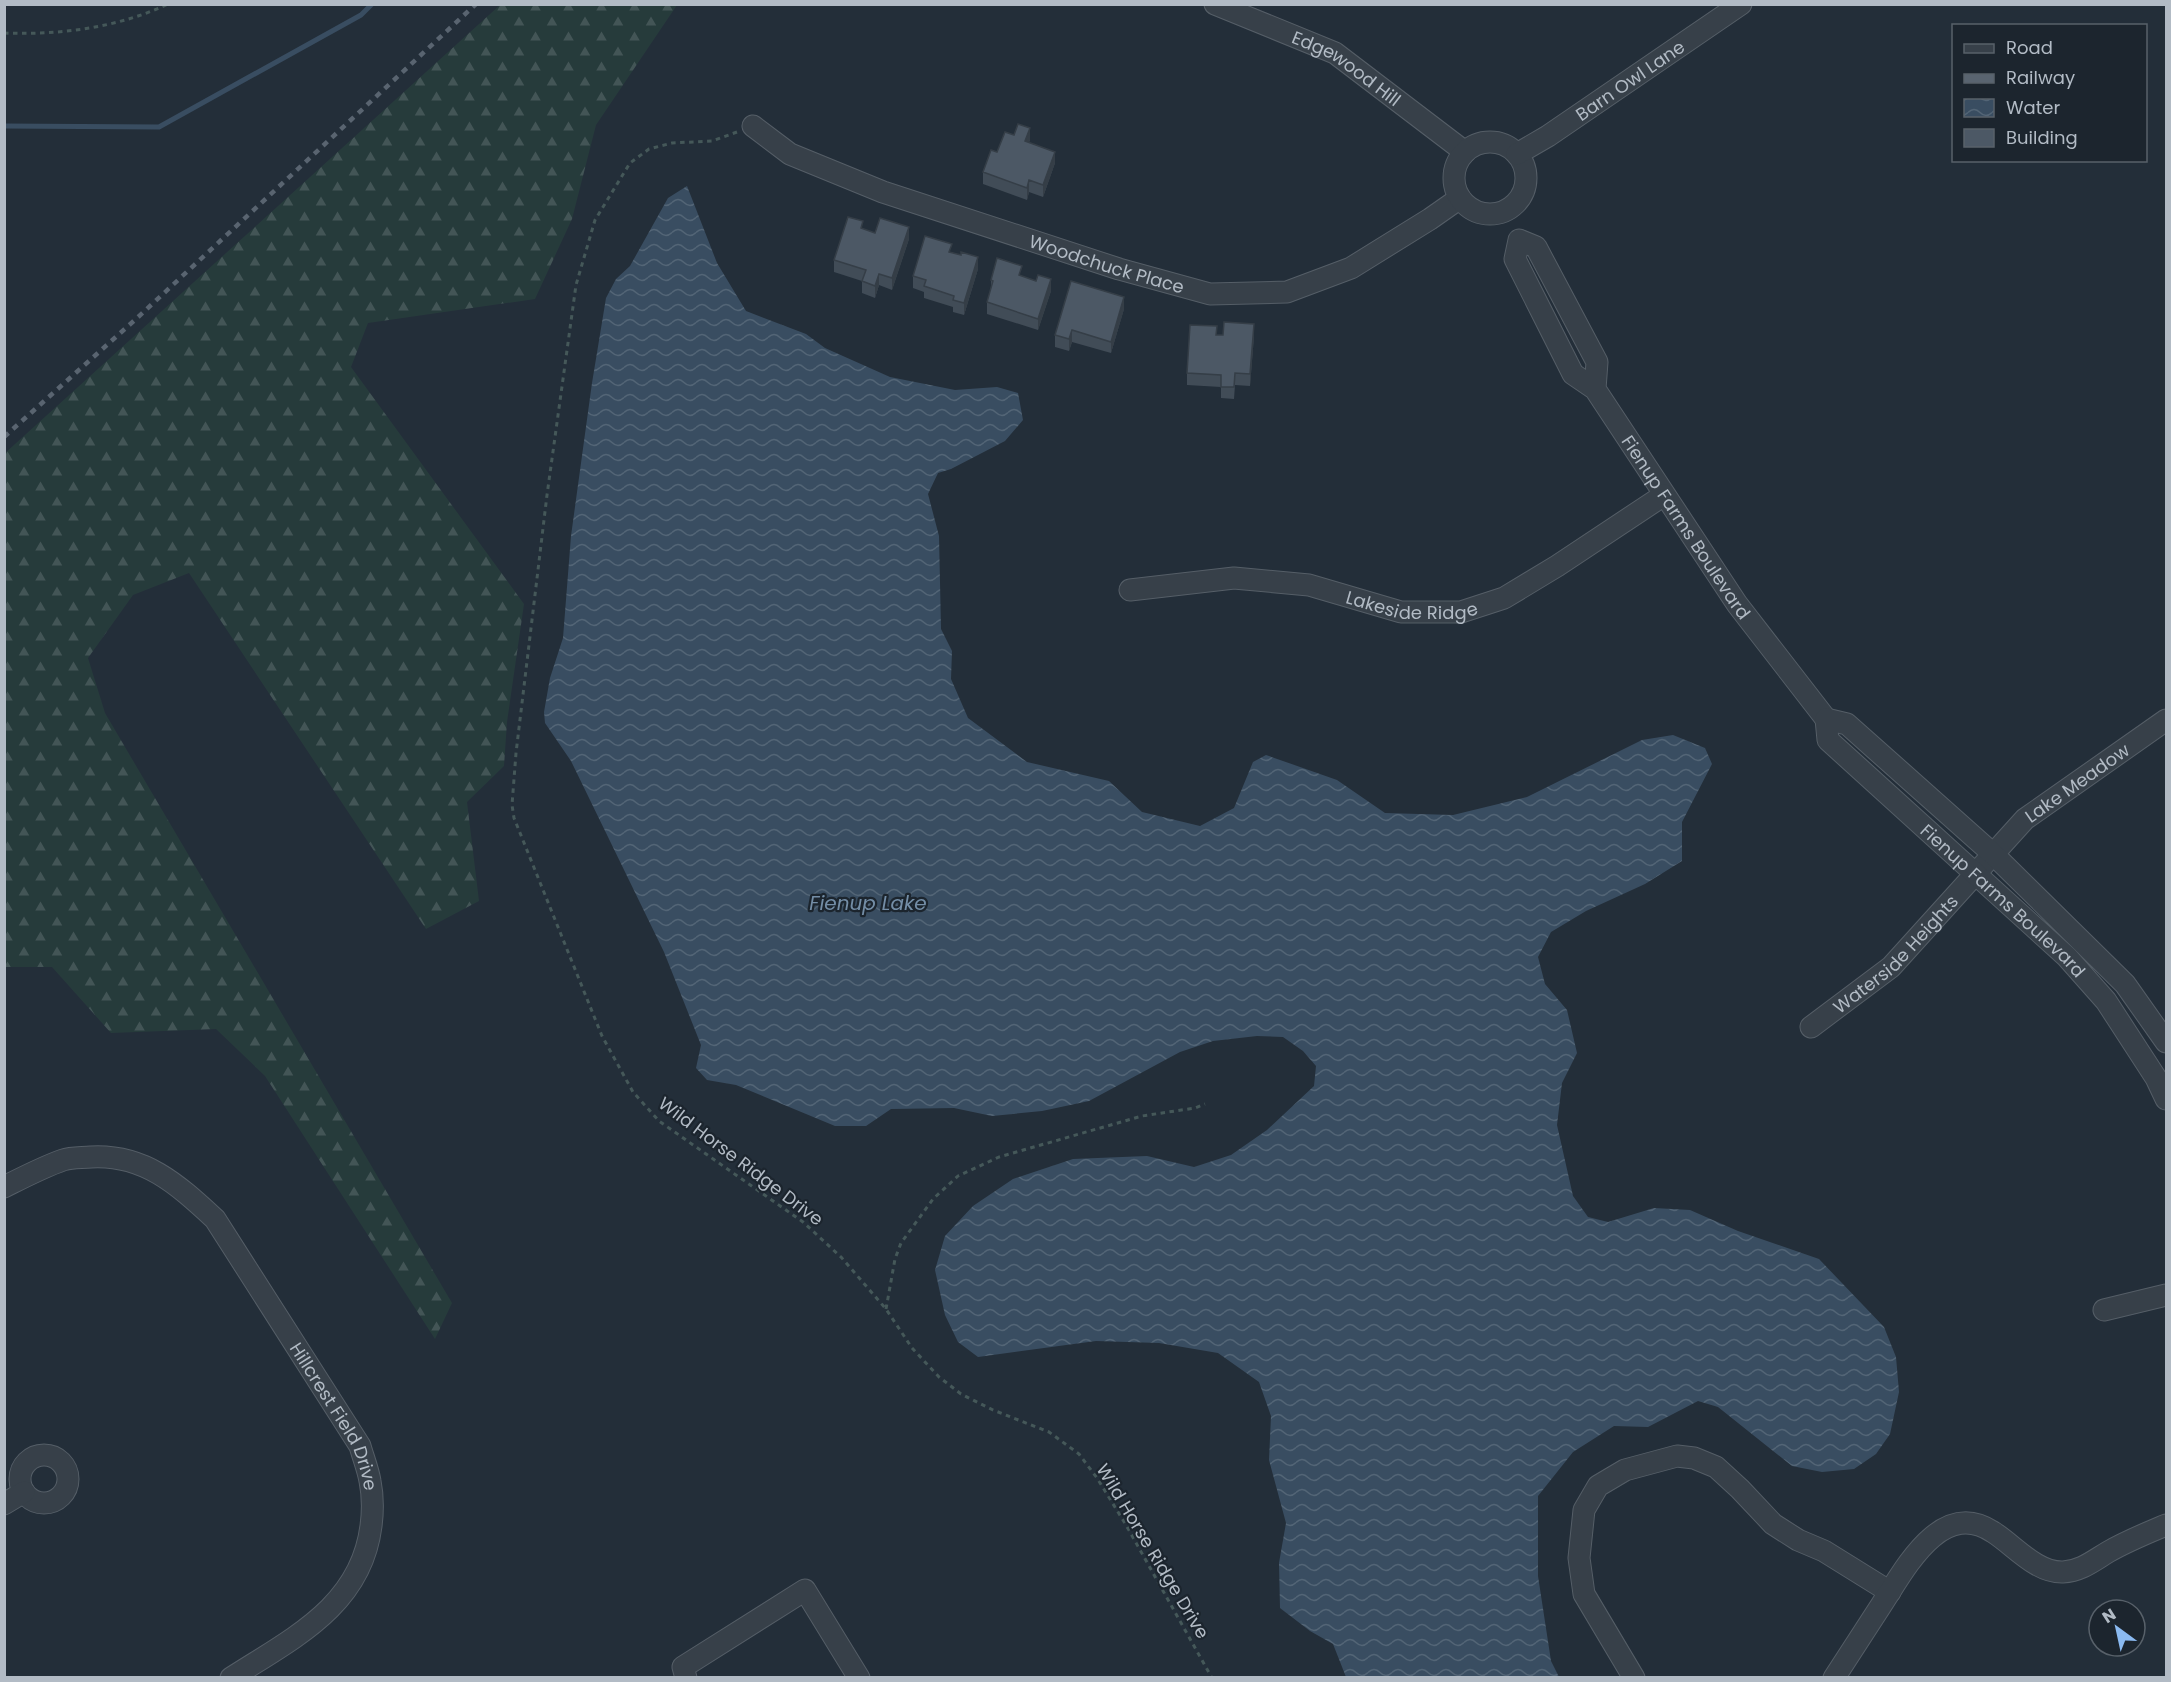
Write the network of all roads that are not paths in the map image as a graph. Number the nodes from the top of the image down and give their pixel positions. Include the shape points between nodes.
1 (1215, 4) edge
2 (1741, 4) edge
3 (753, 126) road end
4 (1465, 152) junction
5 (1517, 154) junction
6 (1460, 198) junction
7 (1503, 212) junction
8 (1664, 495) junction
9 (1130, 590) dead end
10 (1826, 719) junction
11 (2166, 720) edge
12 (1993, 854) junction
13 (1975, 873) junction
14 (1811, 1027) dead end
15 (2166, 1042) edge
16 (2161, 1074) edge
17 (2166, 1099) edge
18 (4, 1187) edge
19 (2166, 1295) edge
20 (2104, 1310) dead end
21 (24, 1492) dead end
22 (4, 1504) edge
23 (2166, 1525) edge
24 (1890, 1592) junction
25 (231, 1677) edge
26 (686, 1677) edge
27 (859, 1677) edge
28 (1634, 1677) edge
29 (1834, 1677) edge

1 - 4 street, Edgewood Hill via 1335,53
2 - 5 street, Barn Owl Lane
3 - 6 street, Woodchuck Place via 790,154 883,192 1119,269 1210,294 1287,292 1351,268
4 - 5 street via 1485,142 1497,143
4 - 6 street via 1454,174
5 - 7 street via 1526,174 1525,186 1521,196
6 - 7 street via 1479,212
7 - 8 street, Fienup Farms Boulevard via 1519,240 1536,247 1598,362 1595,389
8 - 9 street, Lakeside Ridge via 1504,598 1461,612 1401,612 1309,585 1234,578
8 - 10 street, Fienup Farms Boulevard via 1737,604
10 - 12 street, Fienup Farms Boulevard via 1847,724
10 - 13 street, Fienup Farms Boulevard via 1828,740
11 - 12 street, Lake Meadow via 2025,819
12 - 13 street, Lake Meadow
12 - 15 street, Fienup Farms Boulevard via 2125,984
13 - 14 street, Waterside Heights via 1890,967
13 - 16 street, Fienup Farms Boulevard via 2067,957
16 - 17 street, Fienup Farms Boulevard
18 - 25 street, Hillcrest Field Drive via 66,1159 100,1157 132,1161 160,1173 215,1219 360,1446 370,1481 373,1512 368,1547 355,1578 309,1628
19 - 20 street
21 - 22 street
23 - 24 street via 2085,1568 2062,1572 2040,1567 1978,1524 1961,1523 1930,1538
24 - 28 street via 1773,1524 1716,1467 1677,1456 1624,1470 1598,1486 1584,1510 1579,1558 1584,1594
24 - 29 street
26 - 27 street via 683,1667 805,1590

